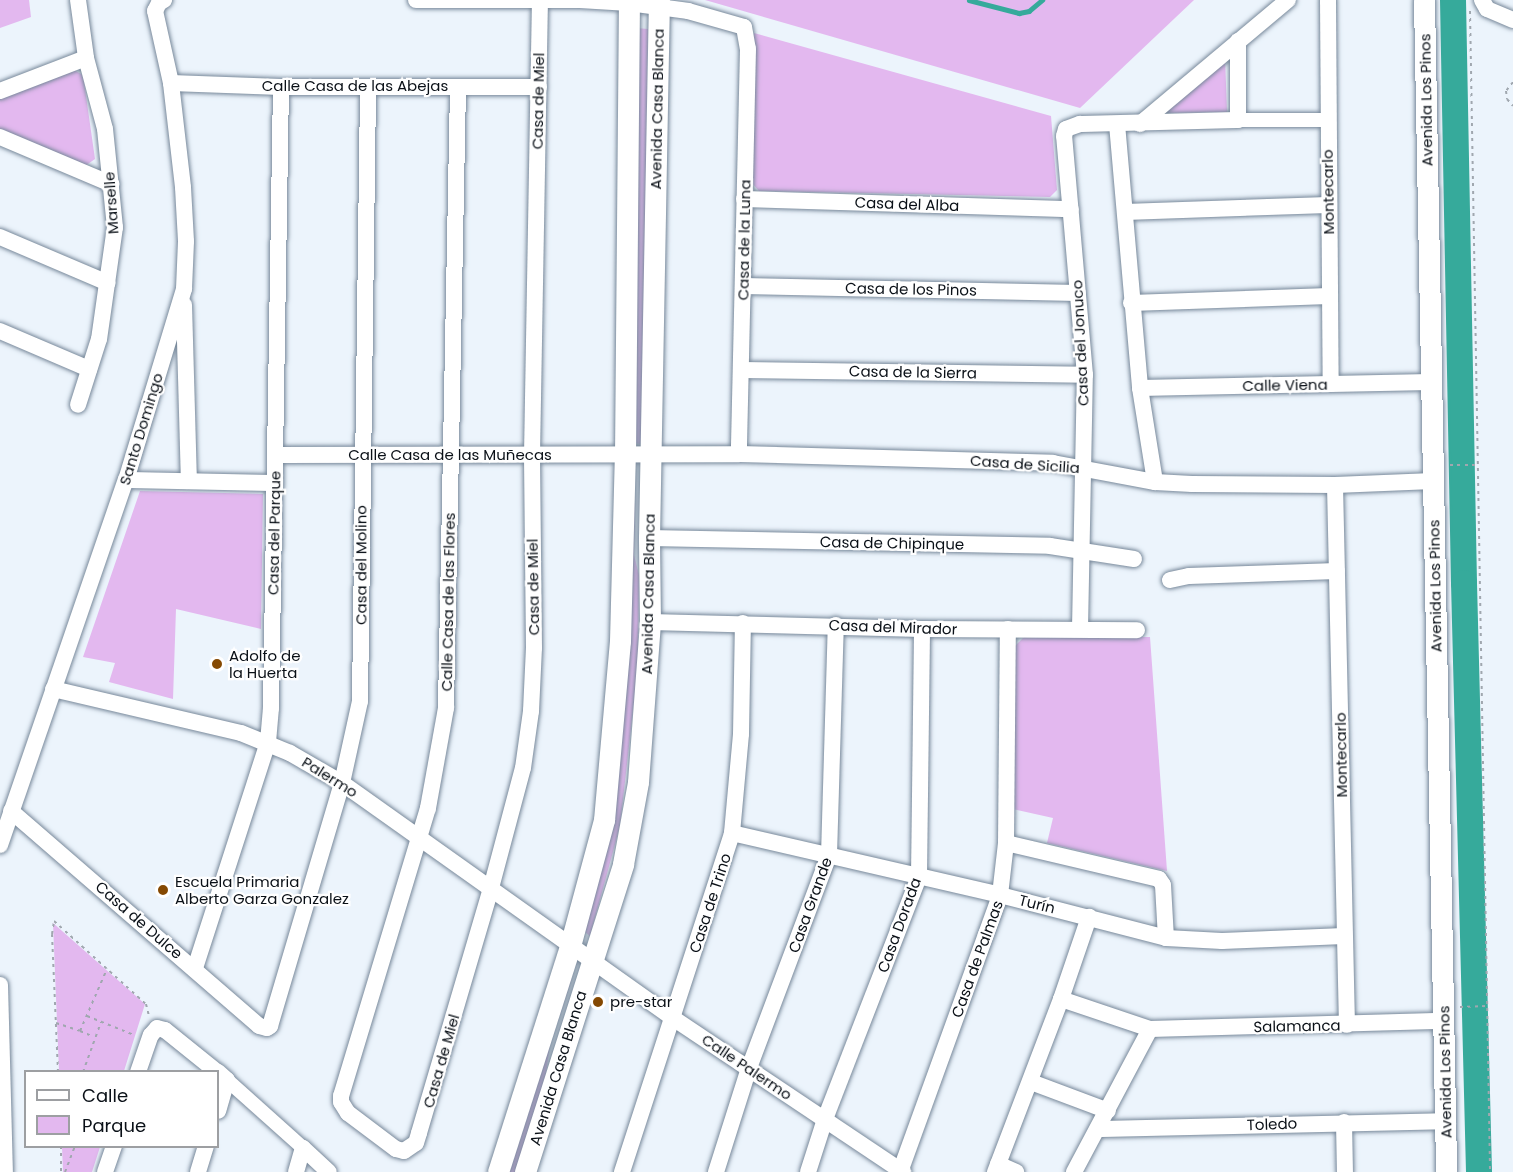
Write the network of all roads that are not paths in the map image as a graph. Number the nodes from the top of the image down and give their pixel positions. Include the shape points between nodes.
1 (78, 0) edge
2 (163, 0) edge
3 (416, 0) edge
4 (540, 0) edge
5 (1288, 0) edge
6 (1328, 0) edge
7 (1424, 0) edge
8 (1482, 0) edge
9 (629, 2) edge
10 (659, 3) edge
11 (1513, 20) edge
12 (1238, 41) junction
13 (86, 58) junction
14 (171, 83) junction
15 (281, 87) junction
16 (368, 87) junction
17 (458, 87) junction
18 (538, 87) junction
19 (0, 91) edge
20 (1238, 120) junction
21 (1327, 120) junction
22 (1117, 124) junction
23 (1140, 124) junction
24 (0, 137) edge
25 (111, 184) junction
26 (744, 199) junction
27 (1328, 205) junction
28 (1071, 208) junction
29 (1125, 212) junction
30 (0, 237) edge
31 (108, 283) junction
32 (743, 286) junction
33 (184, 289) junction
34 (1078, 293) junction
35 (1329, 296) junction
36 (1131, 303) junction
37 (0, 331) edge
38 (89, 369) junction
39 (742, 370) junction
40 (1085, 375) junction
41 (1431, 382) junction
42 (1331, 384) junction
43 (1140, 388) junction
44 (78, 405) dead end
45 (740, 454) junction
46 (275, 455) junction
47 (361, 455) junction
48 (450, 456) junction
49 (532, 456) junction
50 (625, 456) junction
51 (651, 456) junction
52 (1082, 467) junction
53 (1433, 473) junction
54 (126, 480) junction
55 (189, 481) junction
56 (1155, 482) junction
57 (275, 483) junction
58 (1335, 484) junction
59 (649, 538) junction
60 (1081, 552) junction
61 (1134, 559) dead end
62 (1336, 571) junction
63 (1170, 580) dead end
64 (650, 622) junction
65 (743, 623) junction
66 (836, 626) junction
67 (922, 629) junction
68 (1008, 629) junction
69 (1080, 629) junction
70 (1137, 630) dead end
71 (53, 689) junction
72 (268, 742) junction
73 (342, 783) junction
74 (11, 811) junction
75 (732, 833) junction
76 (418, 837) junction
77 (1006, 843) junction
78 (0, 845) edge
79 (829, 855) junction
80 (919, 877) junction
81 (491, 888) junction
82 (1000, 895) junction
83 (1089, 917) junction
84 (1344, 936) junction
85 (1166, 938) junction
86 (570, 946) junction
87 (591, 960) junction
88 (195, 968) junction
89 (0, 985) edge
90 (1061, 999) junction
91 (1444, 1014) junction
92 (673, 1018) junction
93 (1347, 1025) junction
94 (267, 1028) joint
95 (1150, 1029) junction
96 (1, 1040) edge
97 (749, 1068) junction
98 (138, 1070) edge
99 (216, 1070) edge
100 (221, 1074) edge
101 (1031, 1082) junction
102 (219, 1099) edge
103 (1108, 1112) junction
104 (825, 1119) junction
105 (1446, 1121) junction
106 (1344, 1122) junction
107 (1099, 1129) junction
108 (113, 1148) edge
109 (205, 1148) edge
110 (303, 1148) junction
111 (404, 1151) joint
112 (997, 1168) edge
113 (901, 1171) edge
114 (5, 1172) edge
115 (105, 1172) edge
116 (198, 1172) edge
117 (296, 1172) edge
118 (329, 1172) edge
119 (498, 1172) edge
120 (525, 1172) edge
121 (622, 1172) edge
122 (716, 1172) edge
123 (808, 1172) edge
124 (1016, 1172) edge
125 (1074, 1172) edge
126 (1345, 1172) edge
127 (1446, 1172) edge

1 - 13 street, Marselle
2 - 14 street, Santo Domingo via 155,11
3 - 4 street
4 - 9 street
4 - 18 street, Casa de Miel
5 - 12 street
6 - 21 street, Montecarlo
7 - 41 street, Avenida Los Pinos
8 - 11 street via 1487,9
9 - 10 street
9 - 50 street, Avenida Casa Blanca
10 - 26 street, Casa de la Luna via 744,27 748,50
10 - 51 street, Avenida Casa Blanca
12 - 20 street
12 - 23 street
13 - 19 street
13 - 25 street, Marselle via 105,129
14 - 15 street, Calle Casa de las Abejas
14 - 33 street, Santo Domingo via 184,205
15 - 16 street, Calle Casa de las Abejas
15 - 46 street, Casa del Parque
16 - 17 street, Calle Casa de las Abejas
16 - 47 street, Casa del Molino
17 - 18 street, Calle Casa de las Abejas
17 - 48 street, Calle Casa de las Flores
18 - 49 street, Casa de Miel
20 - 21 street
20 - 23 street
21 - 27 street, Montecarlo
22 - 23 street
22 - 28 street, Casa del Jonuco via 1080,124 1066,129
22 - 29 street
24 - 25 street
25 - 31 street, Marselle via 115,227
26 - 28 street, Casa del Alba
26 - 32 street, Casa de la Luna
27 - 29 street
27 - 35 street, Montecarlo
28 - 34 street, Casa del Jonuco
29 - 36 street
30 - 31 street
31 - 38 street, Marselle via 99,339
32 - 34 street, Casa de los Pinos
32 - 39 street, Casa de la Luna
33 - 54 street, Santo Domingo
33 - 55 street
34 - 40 street, Casa del Jonuco
35 - 36 street
35 - 42 street, Montecarlo
36 - 43 street
37 - 38 street
38 - 44 street, Marselle
39 - 40 street, Casa de la Sierra
39 - 45 street, Casa de la Luna
40 - 52 street, Casa del Jonuco
41 - 42 street, Calle Viena
41 - 53 street, Avenida Los Pinos
42 - 43 street, Calle Viena
43 - 56 street
45 - 51 street, Casa de Sicilia
45 - 52 street, Casa de Sicilia via 1014,461
46 - 47 street, Calle Casa de las Muñecas
46 - 57 street, Casa del Parque
47 - 48 street, Calle Casa de las Muñecas
47 - 73 street, Casa del Molino via 360,690
48 - 49 street, Calle Casa de las Muñecas
48 - 76 street, Calle Casa de las Flores via 446,708 435,777
49 - 50 street, Calle Casa de las Muñecas
49 - 81 street, Casa de Miel via 531,711 523,768
50 - 51 street, Calle Casa de las Muñecas
50 - 86 street, Avenida Casa Blanca via 620,641 604,820
51 - 59 street, Avenida Casa Blanca
52 - 56 street, Casa de Sicilia
52 - 60 street, Casa del Jonuco
53 - 58 street, Casa de Sicilia
53 - 91 street, Avenida Los Pinos
54 - 55 street
54 - 71 street, Santo Domingo
55 - 57 street
56 - 58 street, Casa de Sicilia
57 - 72 street, Casa del Parque
58 - 62 street, Montecarlo
59 - 60 street, Casa de Chipinque via 1050,546
59 - 64 street, Avenida Casa Blanca
60 - 61 street, Casa de Chipinque
60 - 69 street, Casa del Jonuco
62 - 63 street
62 - 84 street, Montecarlo
64 - 65 street, Casa del Mirador
64 - 87 street, Avenida Casa Blanca via 634,814 623,864
65 - 66 street, Casa del Mirador
65 - 75 street, Casa de Trino via 741,734
66 - 67 street, Casa del Mirador
66 - 79 street, Casa Grande
67 - 68 street, Casa del Mirador
67 - 80 street, Casa Dorada
68 - 69 street, Casa del Mirador
68 - 77 street, Casa de Palmas
69 - 70 street, Casa del Mirador
71 - 72 street, Palermo
71 - 74 street, Santo Domingo
72 - 73 street, Palermo
72 - 88 street, Casa del Parque
73 - 76 street, Palermo
73 - 94 street, Casa del Molino via 273,1022
74 - 78 street, Santo Domingo
74 - 88 street, Casa de Dulce
75 - 79 street, Turín
75 - 92 street, Casa de Trino
76 - 81 street, Palermo
76 - 111 street, Calle Casa de las Flores via 341,1102 348,1113
77 - 82 street, Casa de Palmas
77 - 85 street via 1159,879 1163,885
79 - 80 street, Turín
79 - 97 street, Casa Grande
80 - 82 street, Turín
80 - 104 street, Casa Dorada
81 - 86 street, Palermo
81 - 111 street, Casa de Miel via 416,1143
82 - 83 street, Turín
82 - 113 street, Casa de Palmas
83 - 85 street, Turín
83 - 90 street
84 - 85 street, Turín via 1222,941
84 - 93 street, Montecarlo
86 - 87 street, Palermo
86 - 119 street, Avenida Casa Blanca
87 - 92 street, Calle Palermo
87 - 120 street, Avenida Casa Blanca
88 - 94 street, Casa de Dulce via 259,1026
89 - 96 street
90 - 95 street, Salamanca
90 - 101 street
91 - 93 street, Salamanca
91 - 105 street, Avenida Los Pinos
92 - 97 street, Calle Palermo
92 - 121 street, Casa de Trino
93 - 95 street, Salamanca
95 - 103 street
96 - 114 street
97 - 104 street, Calle Palermo
97 - 122 street, Casa Grande
98 - 99 street via 153,1033 165,1030
100 - 102 street
100 - 110 street
101 - 103 street
101 - 112 street
103 - 107 street
104 - 113 street, Calle Palermo
104 - 123 street, Casa Dorada
105 - 106 street, Toledo
105 - 127 street, Avenida Los Pinos
106 - 107 street, Toledo
106 - 126 street
107 - 125 street
108 - 115 street
109 - 116 street
110 - 117 street
110 - 118 street
112 - 124 street

